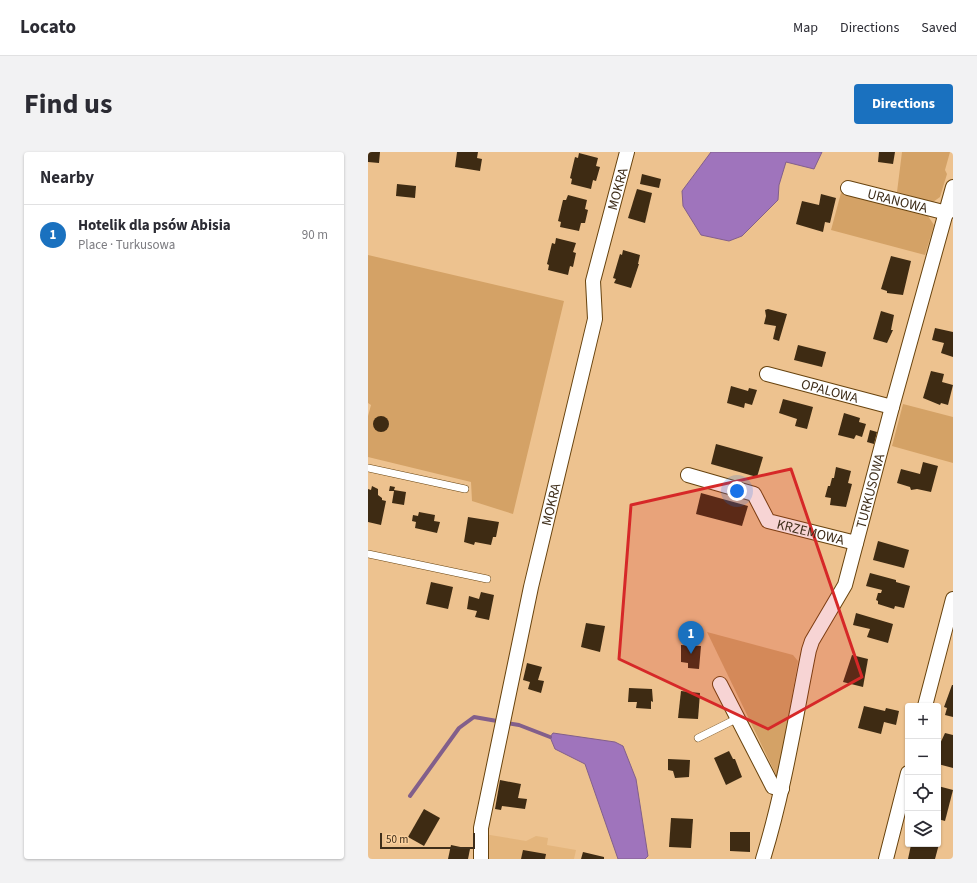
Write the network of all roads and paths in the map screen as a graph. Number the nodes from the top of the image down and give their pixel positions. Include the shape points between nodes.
1 (627, 152) edge
2 (953, 187) edge
3 (848, 188) dead end
4 (946, 213) junction
5 (767, 374) dead end
6 (892, 407) junction
7 (368, 468) edge
8 (688, 475) dead end
9 (465, 489) dead end
10 (856, 543) junction
11 (368, 554) edge
12 (487, 579) dead end
13 (953, 599) edge
14 (720, 684) dead end
15 (926, 703) edge
16 (738, 718) junction
17 (698, 738) dead end
18 (907, 775) edge
19 (782, 789) junction
20 (481, 859) edge
21 (763, 859) edge
22 (886, 859) edge

1 - 20 street, MOKRA via 593,281 594,319 527,603 481,828
2 - 4 street, TURKUSOWA
3 - 4 street, URANOWA
4 - 6 street, TURKUSOWA
5 - 6 street, OPALOWA
6 - 10 street, TURKUSOWA
7 - 9 lane
8 - 10 street, KRZEMOWA via 754,494 768,521
10 - 19 street, TURKUSOWA via 846,585 812,641
11 - 12 lane
13 - 15 street
14 - 16 street
16 - 17 lane
16 - 19 street via 773,787
18 - 22 street
19 - 21 street, TURKUSOWA

